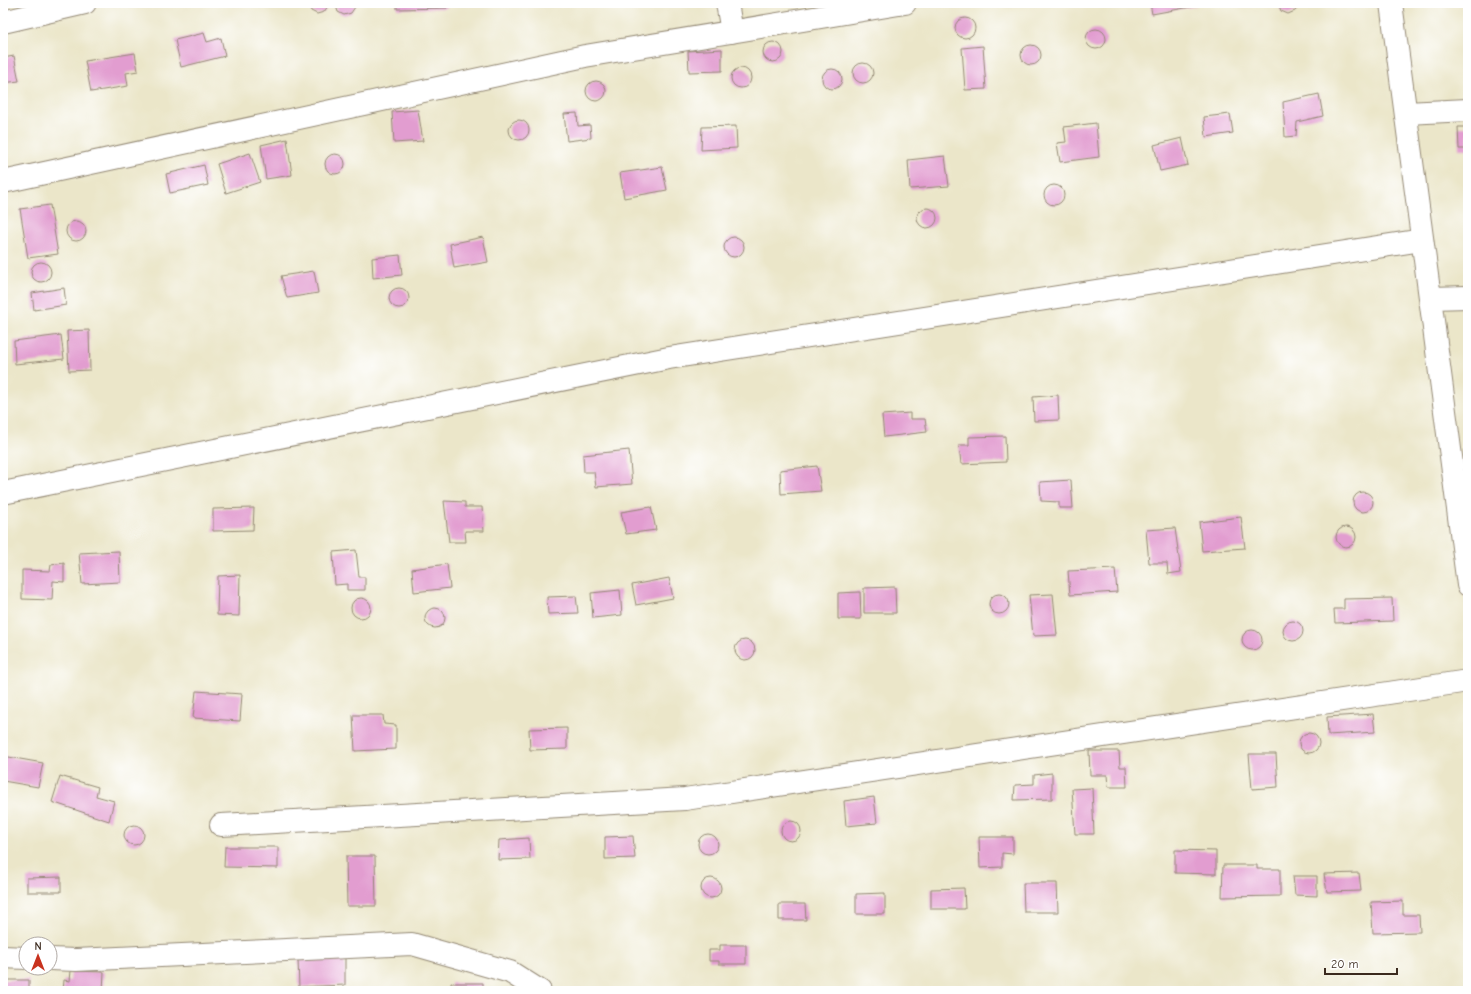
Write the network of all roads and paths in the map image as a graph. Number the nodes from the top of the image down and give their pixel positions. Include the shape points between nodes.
1 (85, 3) edge
2 (727, 3) edge
3 (905, 3) edge
4 (1391, 3) edge
5 (3, 22) edge
6 (732, 32) junction
7 (1468, 110) edge
8 (1406, 113) junction
9 (3, 182) edge
10 (1422, 240) junction
11 (1468, 297) edge
12 (1431, 298) junction
13 (3, 493) edge
14 (1468, 585) edge
15 (1468, 681) edge
16 (221, 825) dead end
17 (3, 957) edge
18 (18, 958) edge
19 (58, 959) edge
20 (540, 991) edge

1 - 5 street
2 - 6 street
3 - 6 street
4 - 8 street
6 - 9 street via 585,56
7 - 8 street
8 - 10 street
10 - 12 street
10 - 13 street via 669,358
11 - 12 street
12 - 14 street
15 - 16 street via 685,799
17 - 18 street
19 - 20 street via 412,944 510,972

